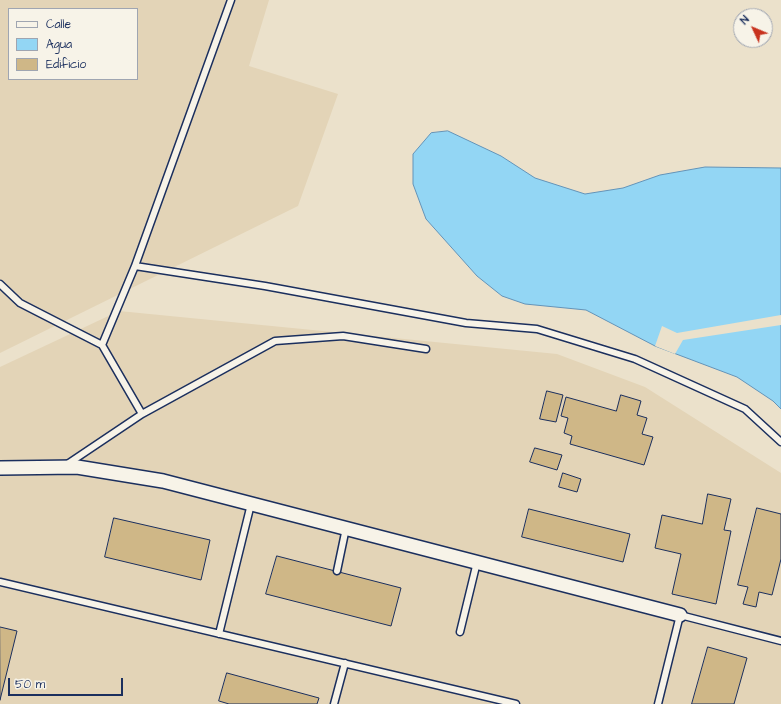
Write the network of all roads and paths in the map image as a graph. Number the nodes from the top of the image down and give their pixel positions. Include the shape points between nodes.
1 (231, 0) edge
2 (135, 266) junction
3 (0, 284) edge
4 (102, 345) junction
5 (426, 349) dead end
6 (142, 414) junction
7 (781, 442) edge
8 (65, 466) junction
9 (0, 468) edge
10 (251, 504) junction
11 (346, 528) junction
12 (477, 562) junction
13 (337, 572) dead end
14 (0, 582) edge
15 (680, 615) junction
16 (460, 632) dead end
17 (219, 634) junction
18 (781, 641) edge
19 (345, 664) junction
20 (336, 704) edge
21 (516, 704) edge
22 (658, 704) edge

1 - 2 lane
2 - 4 lane
2 - 7 lane via 466,322 536,329 635,359 745,409
3 - 4 lane via 20,302
4 - 6 lane
5 - 6 lane via 343,336 275,341
6 - 8 lane
8 - 9 street
8 - 10 street via 163,481
10 - 11 street
10 - 17 lane
11 - 12 street
11 - 13 lane
12 - 15 street
12 - 16 lane
14 - 17 lane
15 - 18 lane
15 - 22 lane
17 - 19 lane
19 - 20 lane
19 - 21 lane

